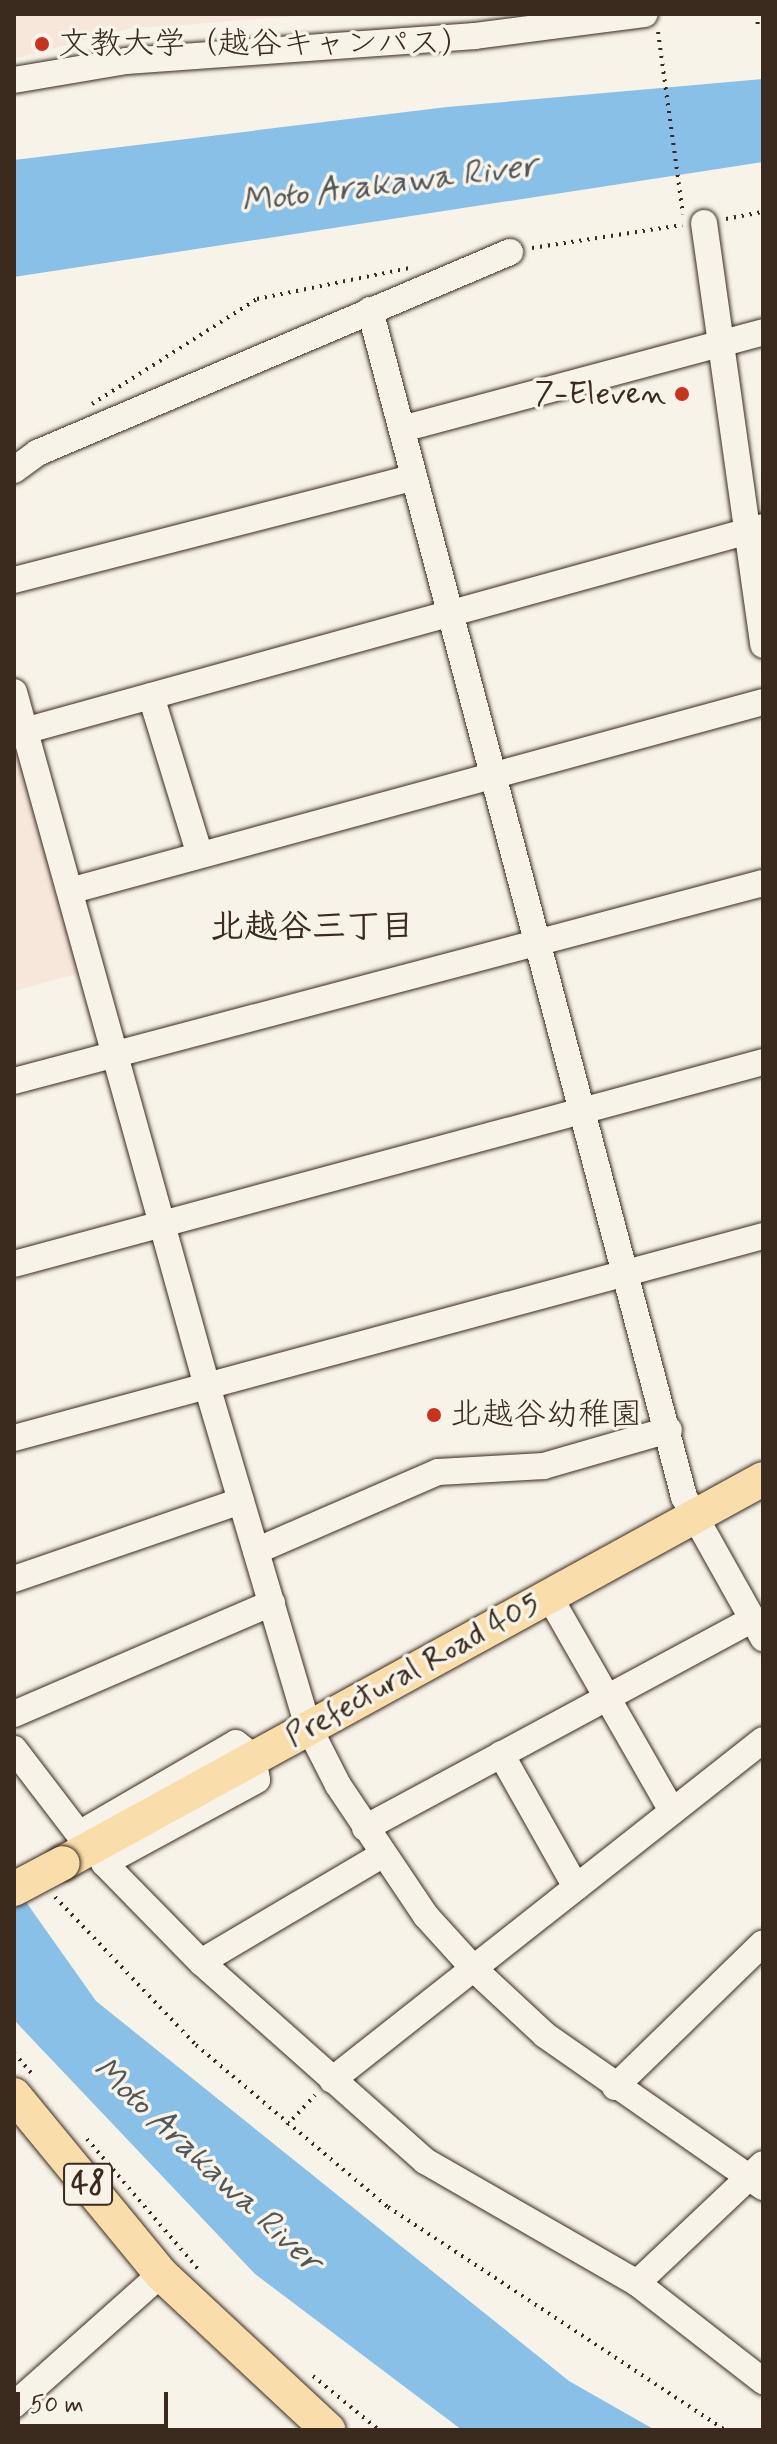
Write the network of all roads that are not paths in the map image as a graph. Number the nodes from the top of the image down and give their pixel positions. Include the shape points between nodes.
1 (651, 16) edge
2 (14, 80) edge
3 (691, 222) road end
4 (510, 252) road end
5 (370, 310) junction
6 (763, 332) edge
7 (721, 343) junction
8 (402, 429) junction
9 (14, 470) edge
10 (414, 477) junction
11 (755, 529) edge
12 (14, 580) edge
13 (450, 614) junction
14 (763, 645) edge
15 (14, 692) edge
16 (151, 696) junction
17 (763, 702) edge
18 (24, 731) junction
19 (492, 776) junction
20 (200, 855) junction
21 (763, 883) edge
22 (73, 890) junction
23 (536, 944) junction
24 (117, 1056) junction
25 (763, 1062) edge
26 (14, 1081) edge
27 (581, 1111) junction
28 (162, 1223) junction
29 (763, 1236) edge
30 (14, 1264) edge
31 (624, 1275) junction
32 (207, 1386) junction
33 (669, 1430) junction
34 (14, 1438) edge
35 (763, 1479) edge
36 (241, 1501) junction
37 (692, 1518) junction
38 (256, 1551) junction
39 (14, 1579) edge
40 (549, 1596) junction
41 (272, 1603) junction
42 (757, 1629) edge
43 (607, 1697) junction
44 (14, 1714) edge
45 (308, 1726) junction
46 (763, 1740) edge
47 (14, 1749) edge
48 (501, 1754) junction
49 (253, 1757) junction
50 (672, 1811) junction
51 (365, 1828) junction
52 (382, 1855) junction
53 (29, 1887) edge
54 (576, 1887) junction
55 (763, 1943) edge
56 (201, 1962) junction
57 (474, 1969) junction
58 (324, 2087) junction
59 (615, 2087) junction
60 (29, 2091) edge
61 (759, 2177) edge
62 (161, 2274) junction
63 (637, 2283) junction
64 (763, 2381) edge
65 (14, 2405) edge
66 (328, 2430) edge

1 - 2 street via 475,36 126,61
3 - 7 street
4 - 5 street
5 - 8 street
5 - 9 street via 37,453
6 - 7 street
7 - 8 street
7 - 11 street
8 - 10 street
10 - 12 street
10 - 13 street
11 - 13 street
11 - 14 street
13 - 16 street
13 - 19 street
15 - 18 street
16 - 18 street
16 - 20 street
17 - 19 street
18 - 22 street
19 - 20 street
19 - 23 street
20 - 22 street
21 - 23 street
22 - 24 street
23 - 24 street
23 - 27 street
24 - 26 street
24 - 28 street
25 - 27 street
27 - 28 street
27 - 31 street
28 - 30 street
28 - 32 street
29 - 31 street
31 - 32 street
31 - 33 street
32 - 34 street
32 - 36 street
33 - 37 street
33 - 38 street via 544,1466 438,1472
35 - 37 main road, Prefectural Road 405
36 - 38 street
36 - 39 street
37 - 40 main road, Prefectural Road 405
37 - 42 street
38 - 41 street
40 - 43 street
40 - 45 main road, Prefectural Road 405
41 - 44 street
41 - 45 street
42 - 43 street
43 - 48 street
43 - 50 street
45 - 49 main road, Prefectural Road 405
45 - 51 street
46 - 50 street
47 - 49 street via 79,1834 236,1743
48 - 51 street
48 - 54 street
49 - 53 main road, Prefectural Road 405, bridge
49 - 56 street via 257,1780 104,1863
50 - 54 street
51 - 52 street
52 - 56 street
52 - 57 street
54 - 57 street
55 - 59 street
56 - 58 street
57 - 58 street
57 - 59 street
58 - 63 street via 425,2161
59 - 61 street
60 - 62 main road, 48
61 - 63 street
62 - 65 street
62 - 66 main road, 48
63 - 64 street

